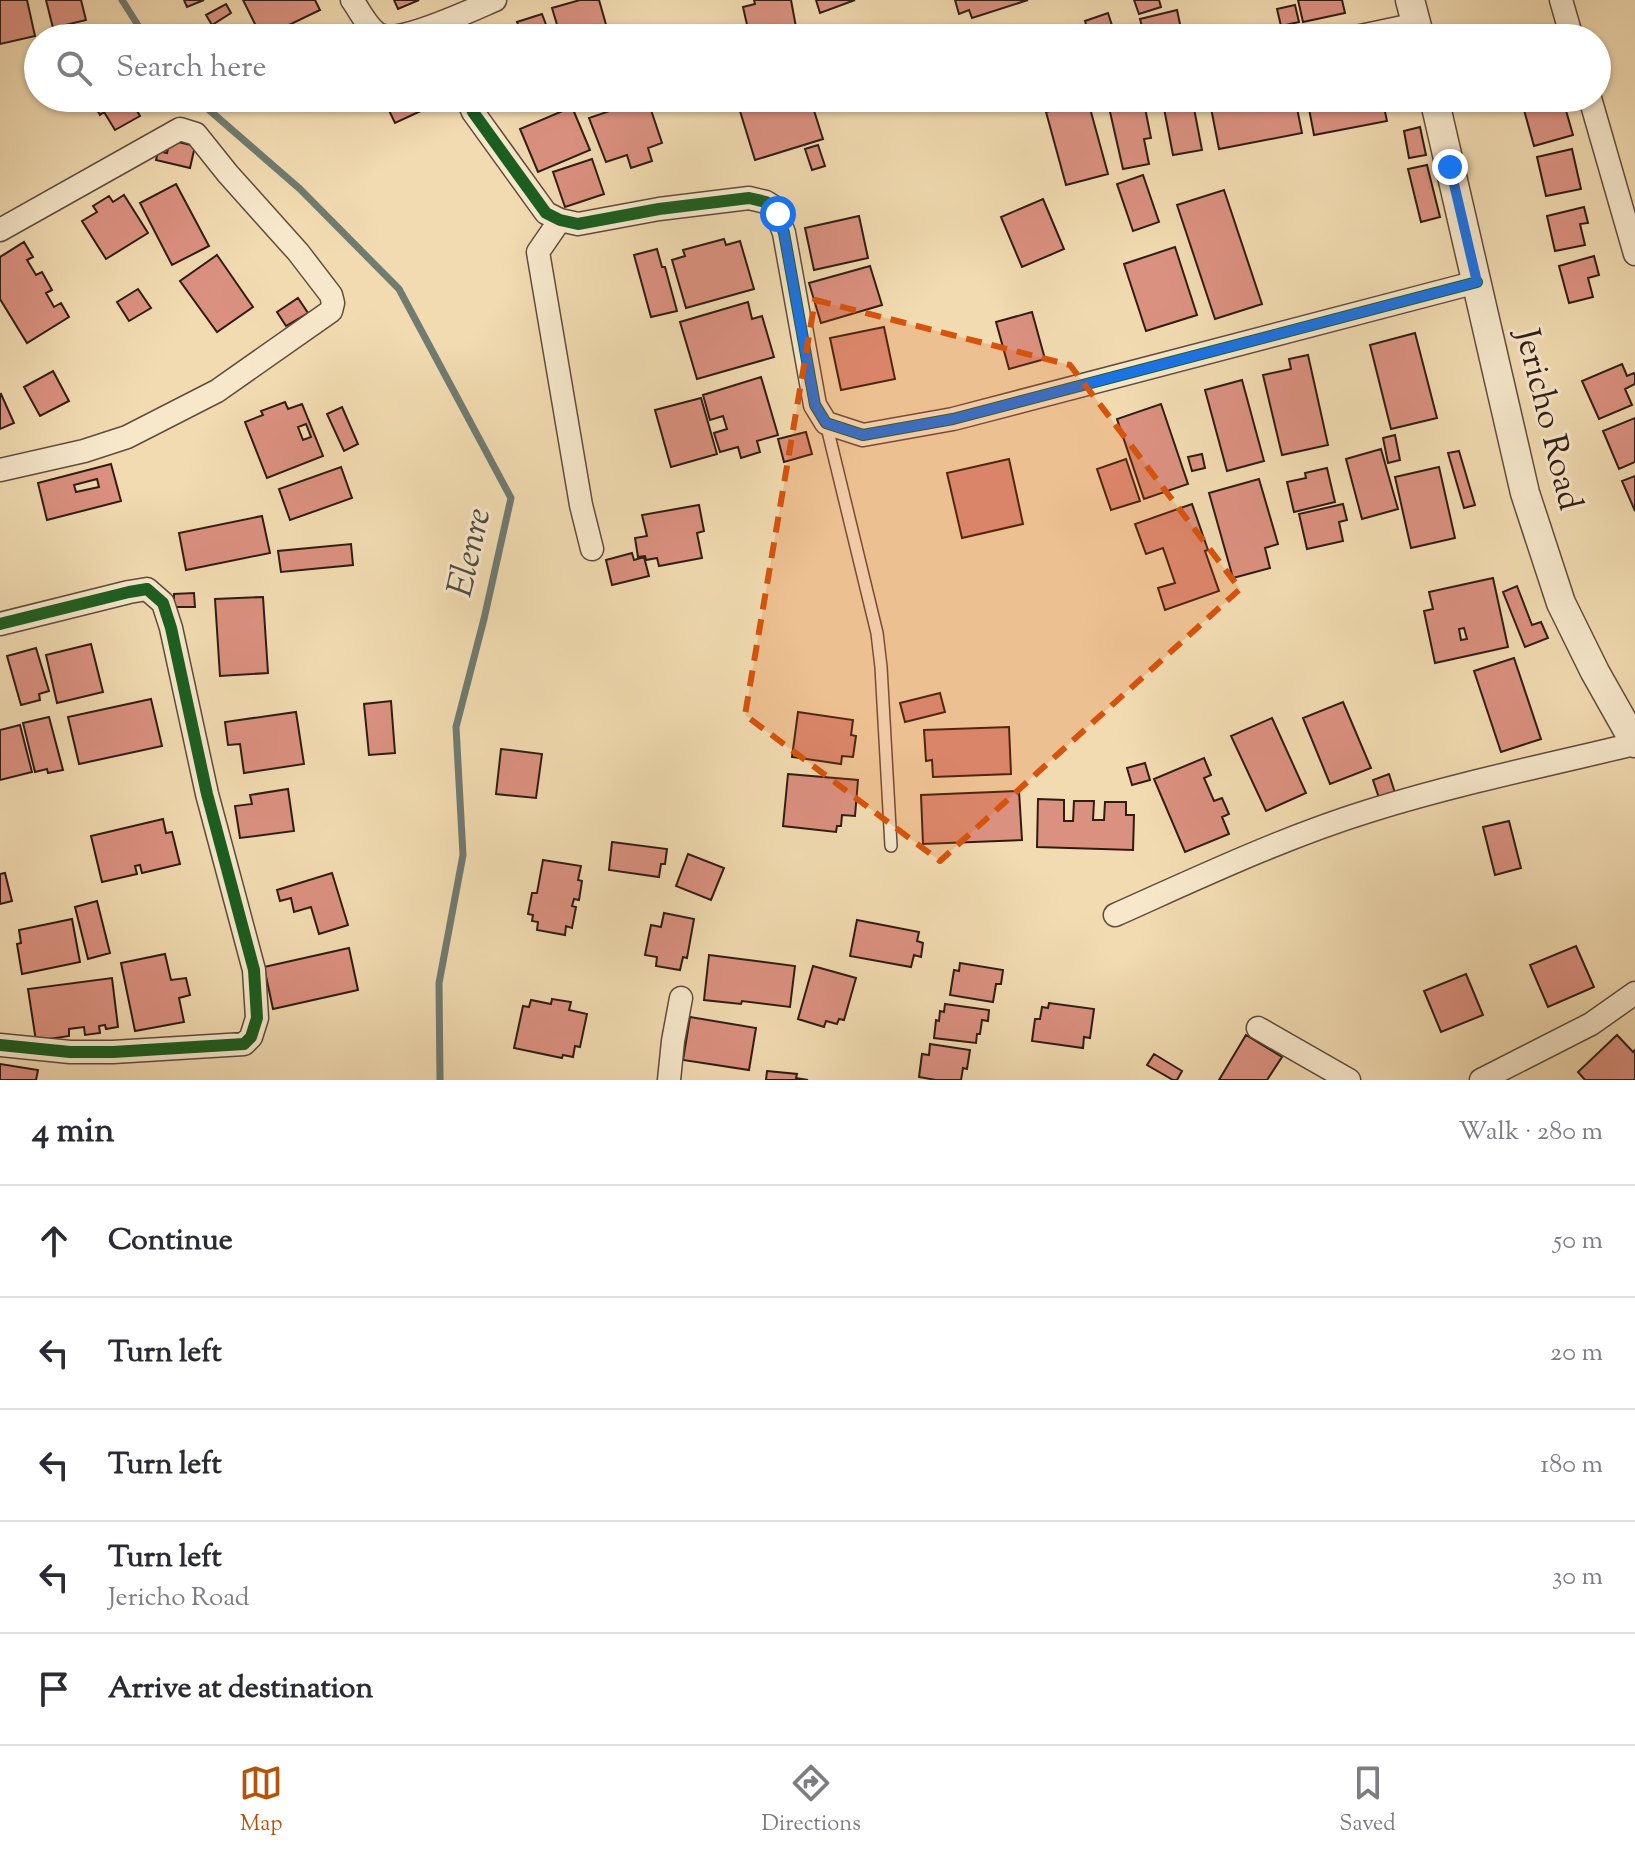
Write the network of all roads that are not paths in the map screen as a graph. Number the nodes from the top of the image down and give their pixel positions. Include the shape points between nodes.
1 (352, 0) edge
2 (495, 0) edge
3 (1561, 0) edge
4 (369, 24) edge
5 (453, 24) edge
6 (1568, 24) edge
7 (473, 112) edge
8 (1437, 112) edge
9 (1594, 112) edge
10 (560, 220) junction
11 (0, 230) edge
12 (1635, 254) edge
13 (1477, 282) junction
14 (826, 423) junction
15 (0, 470) edge
16 (592, 549) dead end
17 (0, 624) edge
18 (1635, 743) edge
19 (891, 846) dead end
20 (1115, 915) dead end
21 (1635, 993) edge
22 (681, 998) dead end
23 (1258, 1028) dead end
24 (0, 1045) edge
25 (669, 1080) edge
26 (1349, 1080) edge
27 (1481, 1080) edge

1 - 4 street
2 - 5 street
3 - 6 street
7 - 10 street via 546,213
8 - 13 street, Jericho Road
9 - 12 street
10 - 14 street via 578,224 749,198 774,207 784,233 815,405
10 - 16 street via 538,252
11 - 15 street via 180,129 196,134 298,252 333,303 331,311 217,391 127,437
13 - 14 street via 953,419 863,435
13 - 18 street, Jericho Road via 1525,493 1561,603
14 - 19 lane via 877,633
17 - 24 street via 147,589 163,603 254,970 257,1018 244,1044 84,1052
18 - 20 street via 1370,811
21 - 27 street via 1591,1024
22 - 25 street
23 - 26 street

